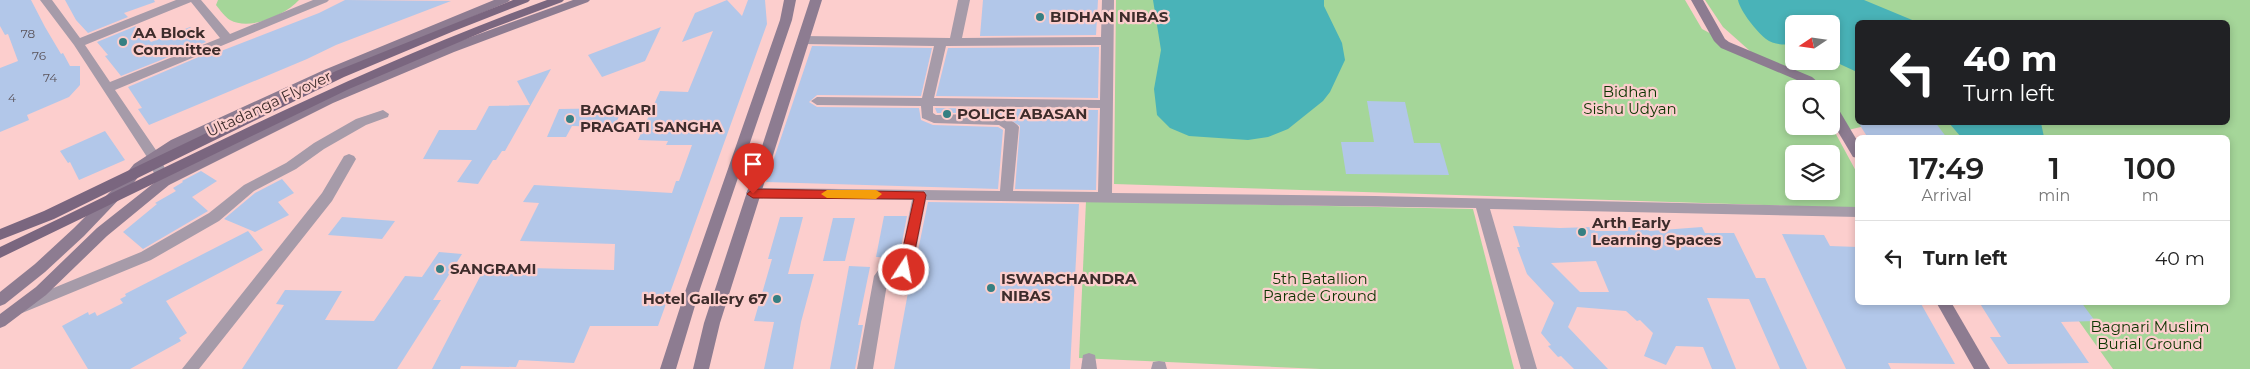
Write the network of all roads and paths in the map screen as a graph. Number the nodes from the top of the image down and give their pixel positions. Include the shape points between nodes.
1 (46, 0) edge
2 (186, 0) edge
3 (195, 0) edge
4 (504, 0) edge
5 (524, 0) edge
6 (558, 0) edge
7 (584, 0) edge
8 (790, 0) edge
9 (813, 0) edge
10 (964, 0) edge
11 (1108, 0) edge
12 (1697, 0) edge
13 (319, 1) edge
14 (228, 39) junction
15 (803, 40) junction
16 (1106, 41) junction
17 (941, 42) junction
18 (955, 42) junction
19 (78, 43) junction
20 (1808, 80) edge
21 (108, 88) junction
22 (817, 101) dead end
23 (927, 102) junction
24 (1107, 104) junction
25 (383, 114) dead end
26 (1840, 123) edge
27 (1855, 149) edge
28 (153, 156) junction
29 (349, 159) dead end
30 (164, 182) junction
31 (753, 194) junction
32 (920, 195) junction
33 (1006, 196) junction
34 (1105, 197) junction
35 (1482, 204) junction
36 (1855, 212) edge
37 (0, 235) edge
38 (0, 253) edge
39 (0, 300) edge
40 (1946, 305) edge
41 (17, 309) junction
42 (0, 322) edge
43 (190, 369) edge
44 (668, 369) edge
45 (701, 369) edge
46 (865, 369) edge
47 (1529, 369) edge
48 (1982, 369) edge

1 - 19 street
2 - 19 street
3 - 14 street
4 - 28 main road via 328,73
5 - 37 main road, Ultadanga Flyover via 340,74 97,192
6 - 38 main road, Ultadanga Flyover via 441,44 324,95
7 - 30 main road via 450,48 328,100
8 - 44 main road
9 - 15 main road
10 - 18 street
11 - 16 street
12 - 20 main road via 1725,46
13 - 14 street
14 - 21 street
15 - 17 street
15 - 31 main road
16 - 18 street
16 - 24 street
17 - 18 street
17 - 23 street
19 - 21 street
21 - 28 street
22 - 23 street
23 - 24 street
23 - 33 street via 927,115 934,119 1002,120 1012,127
24 - 34 street
25 - 41 street via 361,122 292,166 249,188 214,217 154,252
26 - 27 main road
28 - 30 street
28 - 39 main road via 138,166 90,220 40,268
29 - 43 street via 327,197
30 - 41 main road via 102,232 41,291
31 - 32 street
31 - 45 main road via 712,323
32 - 33 street
32 - 46 street via 904,270 885,272 881,276
33 - 34 street
34 - 35 street
35 - 36 street
35 - 47 street
40 - 48 main road
41 - 42 main road

